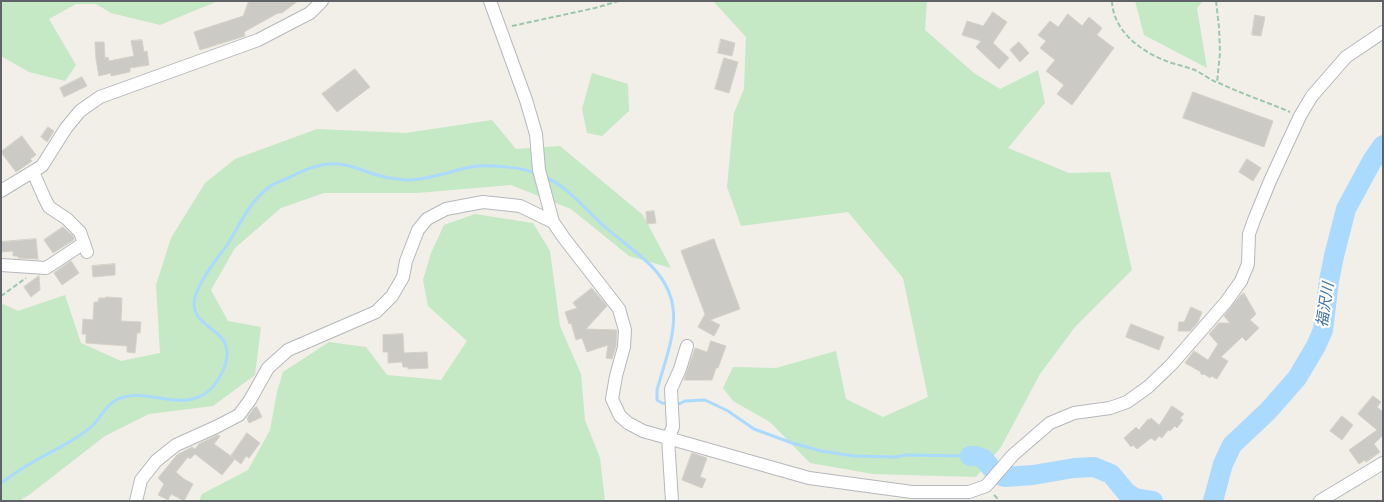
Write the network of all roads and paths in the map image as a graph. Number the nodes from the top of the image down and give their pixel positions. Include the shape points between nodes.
1 (322, 1) edge
2 (490, 1) edge
3 (619, 1) edge
4 (1112, 1) edge
5 (1216, 1) edge
6 (500, 30) junction
7 (1383, 32) edge
8 (1217, 83) junction
9 (1300, 116) junction
10 (33, 172) junction
11 (1, 191) edge
12 (553, 222) junction
13 (1, 265) edge
14 (7, 291) dead end
15 (1, 296) edge
16 (687, 346) dead end
17 (668, 438) junction
18 (1383, 462) edge
19 (136, 501) edge
20 (672, 501) edge
21 (1320, 501) edge

1 - 10 street via 310,12 258,40 100,97 80,111 42,166
2 - 6 street
3 - 6 path
4 - 8 path via 1117,22 1128,38 1167,61
5 - 8 path via 1220,53
6 - 12 street via 536,134 539,170
7 - 9 street via 1346,57 1312,96
8 - 9 path
9 - 17 street via 1249,234 1248,264 1226,302 1148,387 1127,402 1074,413 1050,424 1013,455 986,486 969,492 912,492 809,478
10 - 11 street
10 - 13 street via 49,207 80,232 86,248 46,268
12 - 17 street via 619,308 625,330 624,347 612,399 620,416 643,431
12 - 19 street via 520,206 483,202 446,209 427,219 418,230 403,277 392,296 376,312 288,350 268,368 239,414 176,445 156,461 141,480
14 - 15 path
16 - 17 street via 671,389 673,427
17 - 20 street
18 - 21 street

